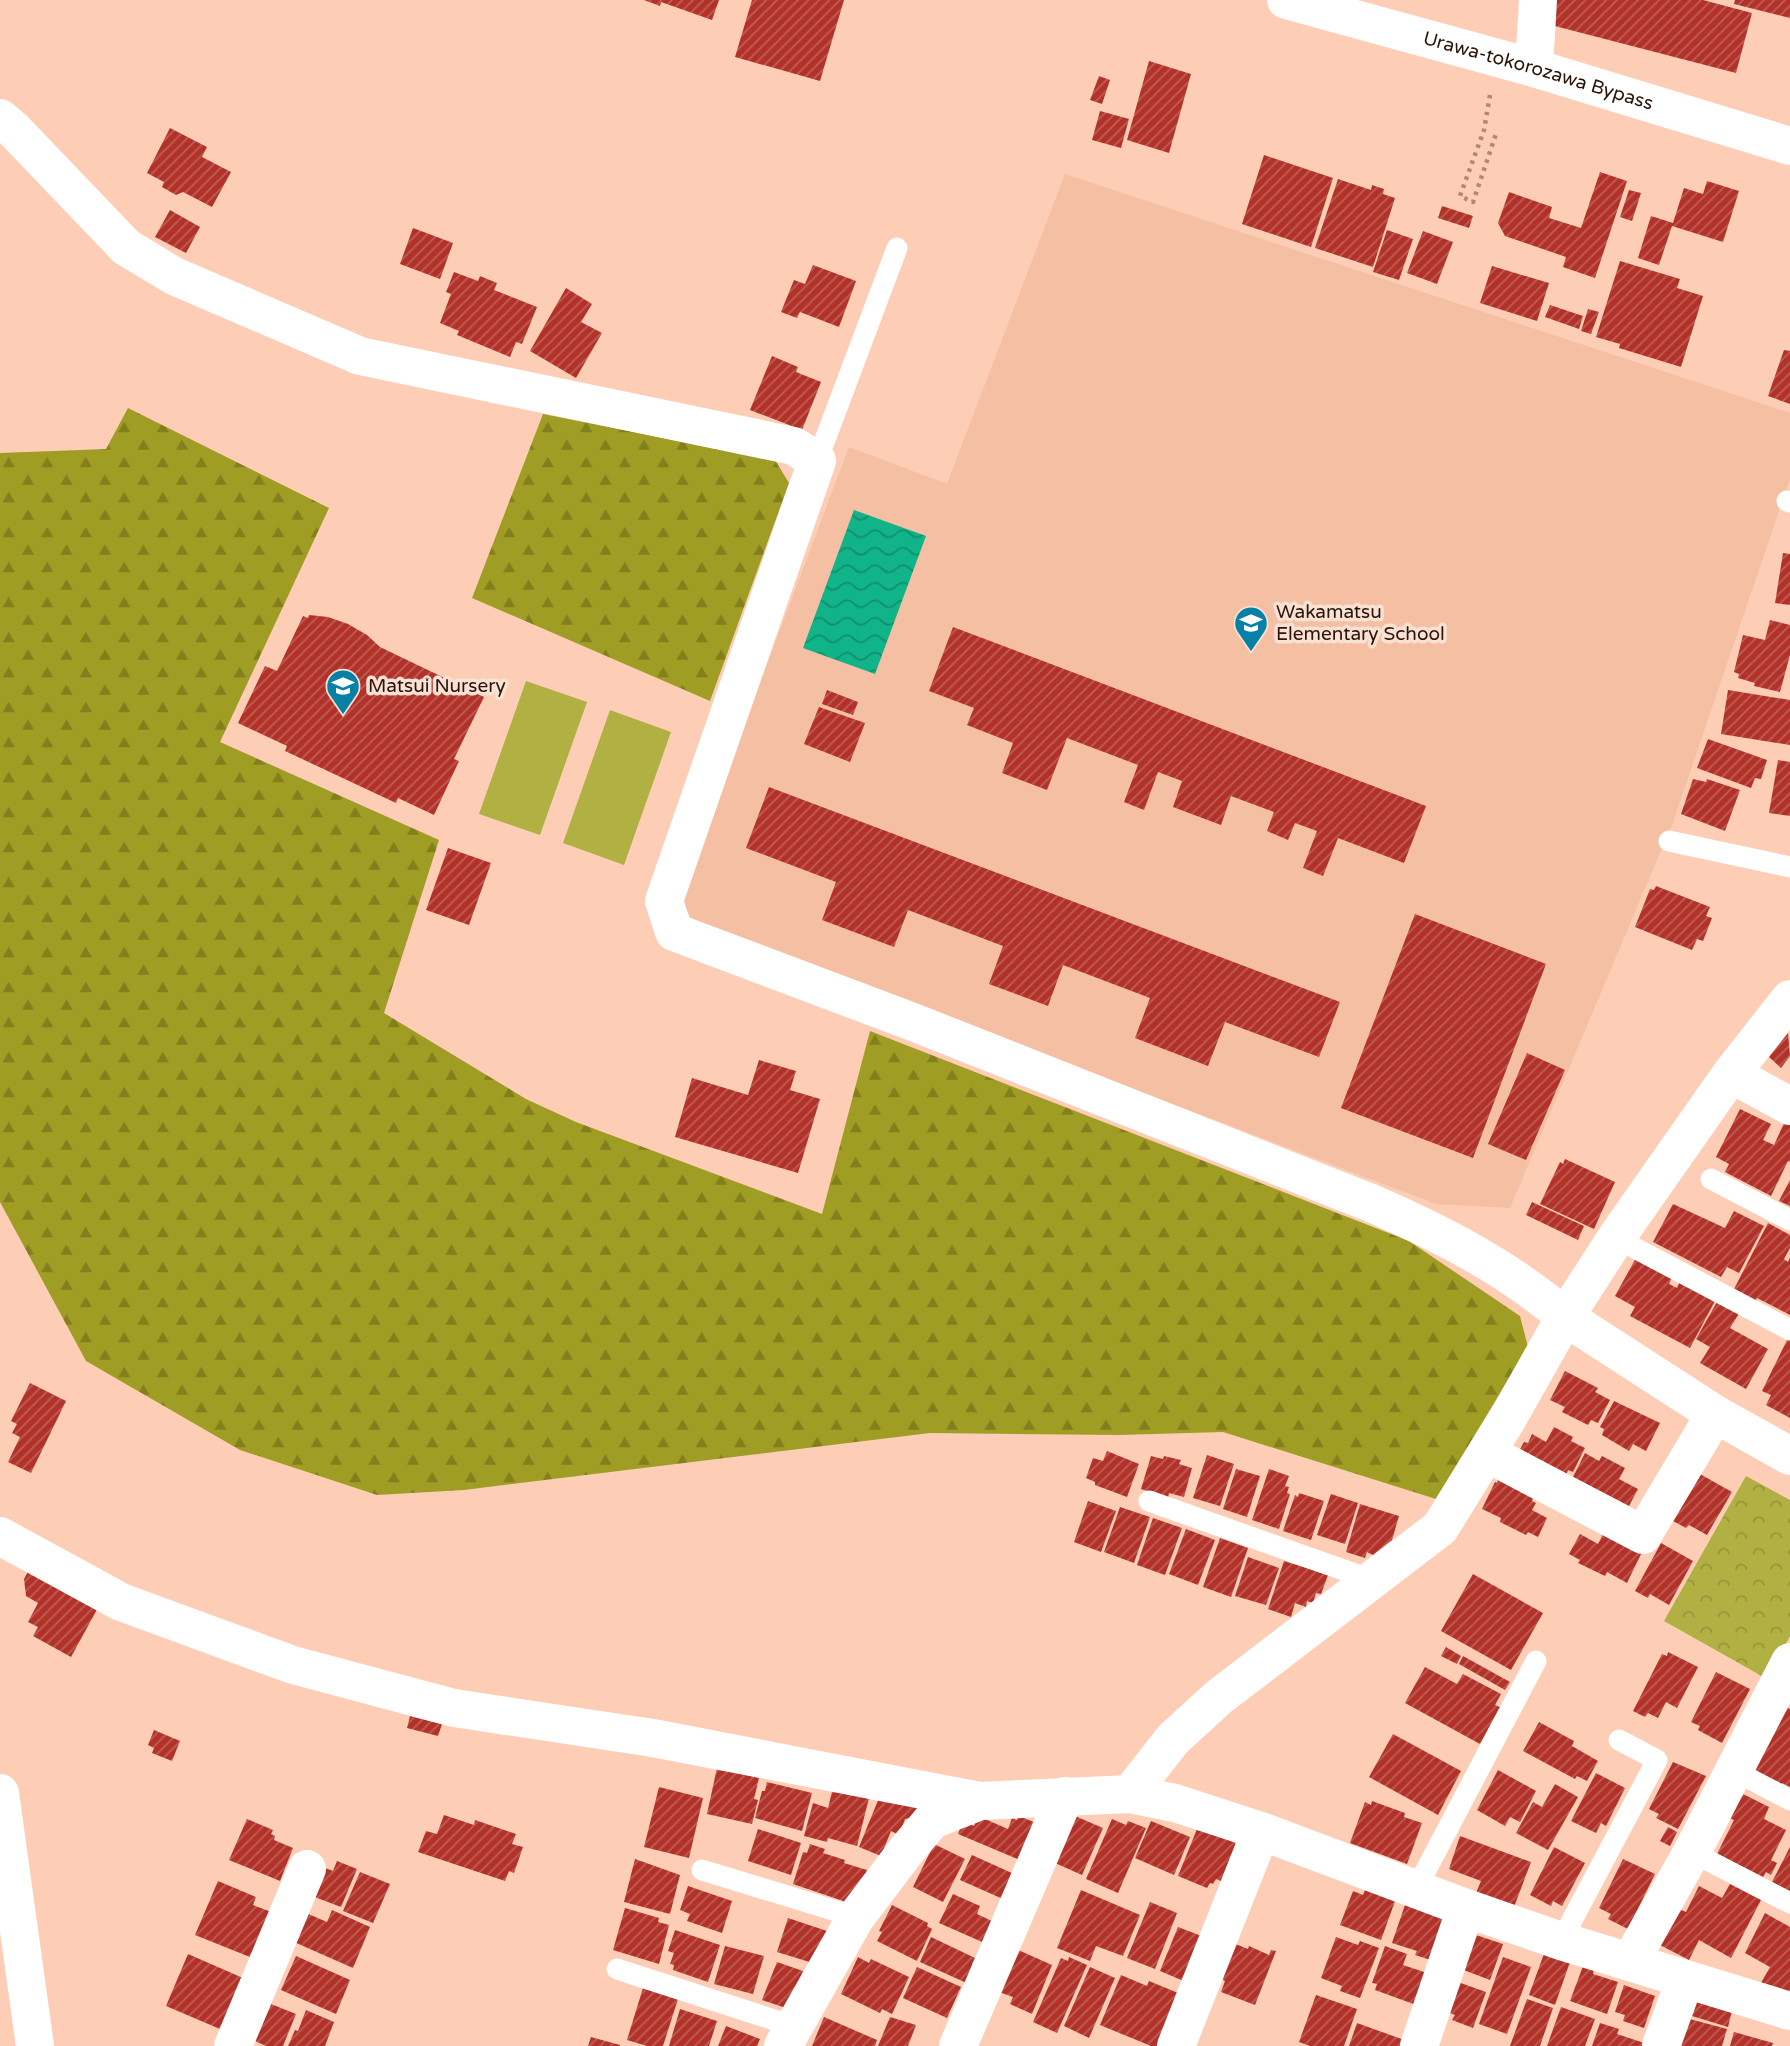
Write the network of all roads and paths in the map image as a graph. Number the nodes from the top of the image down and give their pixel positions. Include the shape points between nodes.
1 (1286, 0) edge
2 (1538, 0) edge
3 (1534, 68) junction
4 (0, 118) edge
5 (1484, 130) dead end
6 (1496, 134) dead end
7 (1790, 146) edge
8 (897, 248) dead end
9 (817, 461) junction
10 (1669, 841) dead end
11 (1790, 867) edge
12 (1790, 999) edge
13 (1731, 1074) junction
14 (1790, 1106) edge
15 (1711, 1180) dead end
16 (1790, 1220) edge
17 (1616, 1238) junction
18 (1565, 1317) junction
19 (1790, 1330) edge
20 (1715, 1414) junction
21 (1487, 1453) junction
22 (1790, 1457) edge
23 (1149, 1501) dead end
24 (0, 1536) edge
25 (1372, 1580) junction
26 (1536, 1661) dead end
27 (1785, 1683) edge
28 (1619, 1740) dead end
29 (1733, 1770) junction
30 (0, 1793) edge
31 (1130, 1794) junction
32 (1065, 1796) junction
33 (1790, 1800) edge
34 (980, 1801) junction
35 (1261, 1831) junction
36 (1692, 1852) junction
37 (307, 1869) dead end
38 (702, 1870) dead end
39 (1416, 1889) junction
40 (1790, 1903) edge
41 (1466, 1908) junction
42 (856, 1917) junction
43 (1561, 1941) junction
44 (1630, 1962) junction
45 (617, 1969) dead end
46 (1685, 1980) junction
47 (1790, 2011) edge
48 (789, 2036) edge
49 (35, 2046) edge
50 (233, 2046) edge
51 (958, 2046) edge
52 (1176, 2046) edge
53 (1419, 2046) edge
54 (1661, 2046) edge

1 - 3 main road, Urawa-tokorozawa Bypass
2 - 3 main road
3 - 7 main road, Urawa-tokorozawa Bypass
4 - 9 main road via 126,247 174,276 360,356 794,446
5 - 6 path via 1460,196 1473,202
8 - 9 lane
9 - 18 main road via 664,901 674,932 914,1022 1434,1230 1494,1264
10 - 11 lane
12 - 13 main road
13 - 14 main road
13 - 17 main road
15 - 16 lane
17 - 18 main road
17 - 19 lane
18 - 20 main road
18 - 21 main road
20 - 21 main road via 1643,1535
20 - 22 main road
21 - 25 main road via 1440,1528
23 - 25 lane
24 - 34 main road via 121,1602 293,1665 454,1708 653,1738
25 - 31 main road via 1219,1697 1174,1739
26 - 39 lane
27 - 29 main road
28 - 43 lane via 1657,1760
29 - 33 lane
29 - 36 main road
30 - 49 main road
31 - 32 main road
31 - 35 main road via 1175,1803
32 - 34 main road
32 - 51 main road
34 - 42 main road via 932,1819
35 - 39 main road
35 - 52 main road
36 - 40 lane
36 - 44 main road
37 - 50 main road
38 - 42 lane
39 - 41 main road
41 - 43 main road
41 - 53 main road
42 - 48 main road
43 - 44 main road
44 - 46 main road
45 - 48 lane
46 - 47 main road
46 - 54 main road

